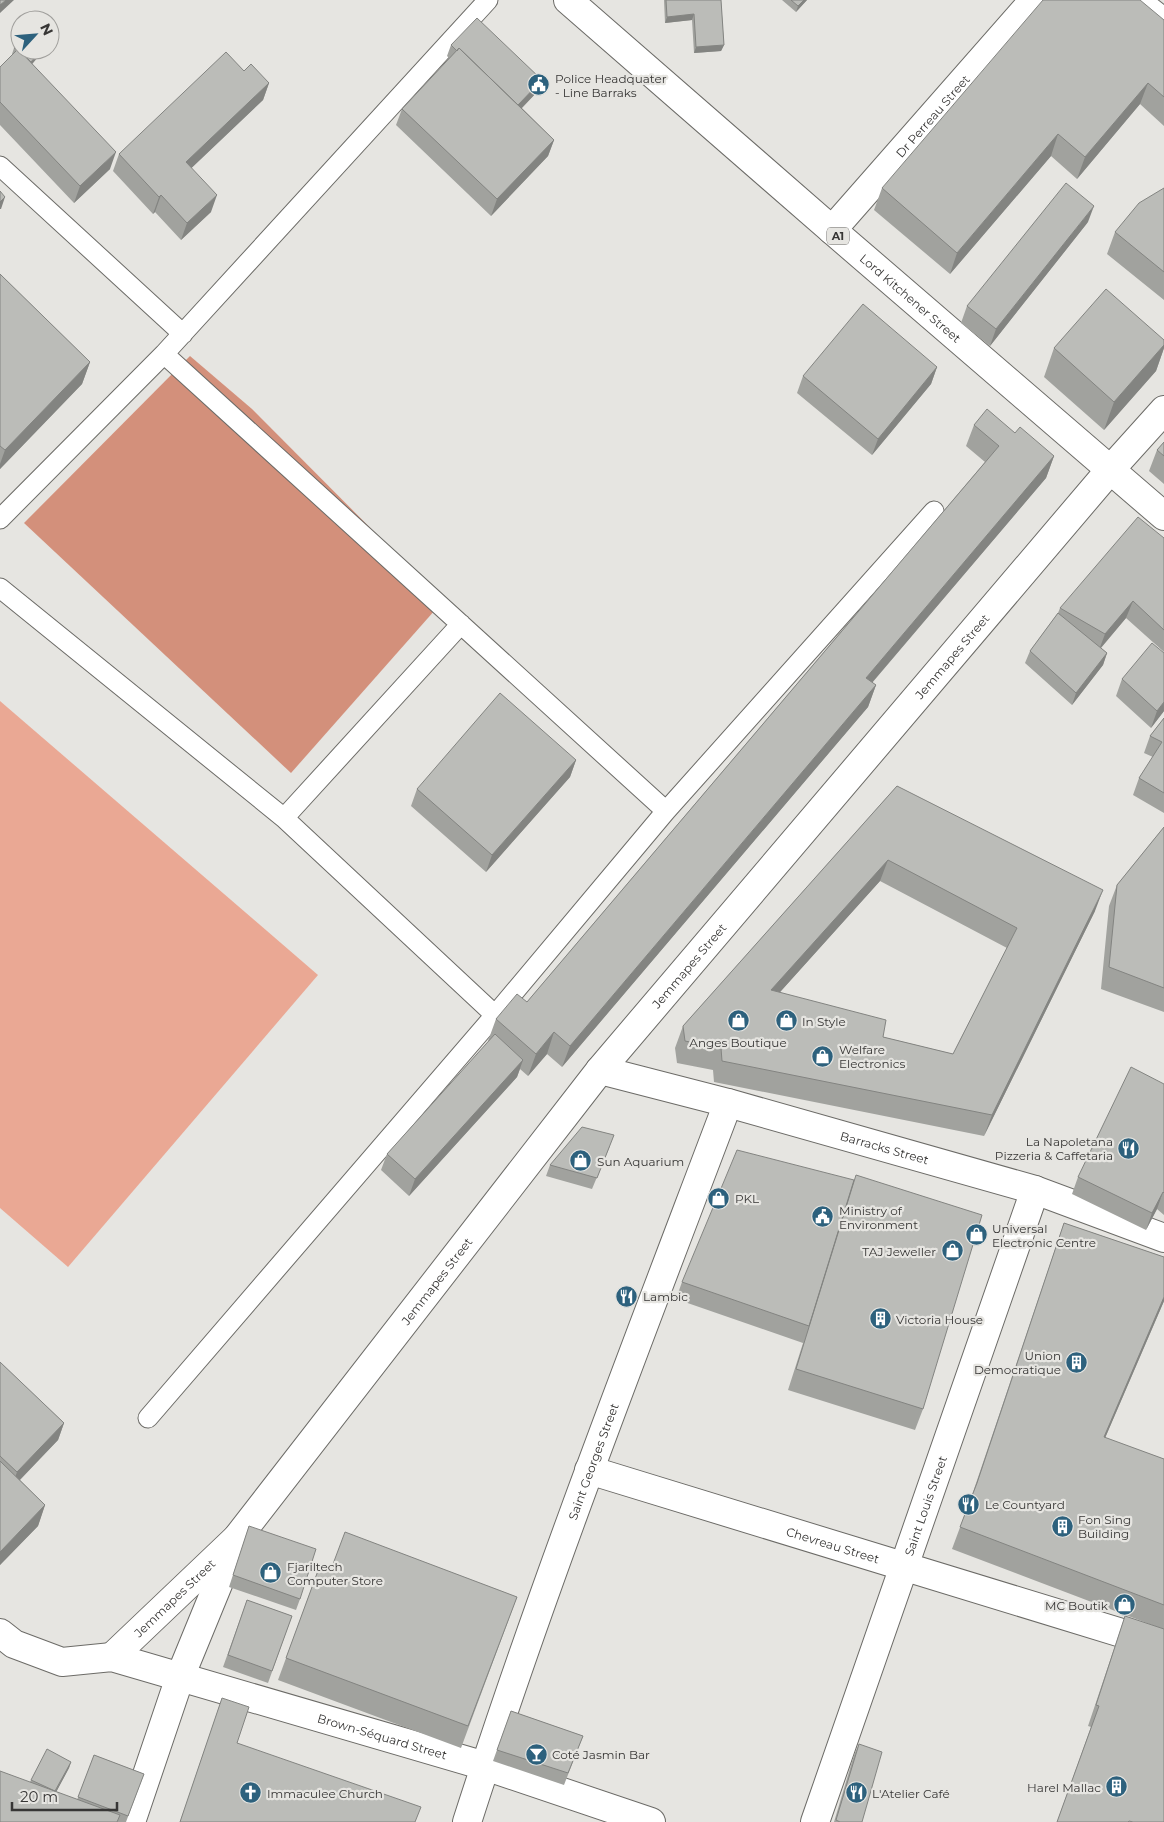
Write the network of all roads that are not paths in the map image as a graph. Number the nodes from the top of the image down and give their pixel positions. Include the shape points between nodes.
1 (488, 0) edge
2 (568, 0) edge
3 (1034, 0) edge
4 (1142, 0) edge
5 (1164, 17) edge
6 (0, 166) edge
7 (832, 230) junction
8 (183, 334) junction
9 (164, 354) junction
10 (1164, 410) edge
11 (1110, 470) junction
12 (934, 511) dead end
13 (1164, 516) edge
14 (0, 519) edge
15 (0, 588) edge
16 (461, 624) junction
17 (666, 811) junction
18 (284, 818) junction
19 (494, 1015) junction
20 (600, 1070) junction
21 (728, 1103) junction
22 (1035, 1190) junction
23 (1164, 1238) edge
24 (148, 1418) dead end
25 (589, 1470) junction
26 (237, 1538) junction
27 (904, 1567) junction
28 (0, 1633) edge
29 (1164, 1646) edge
30 (112, 1657) junction
31 (180, 1677) junction
32 (484, 1766) junction
33 (131, 1822) edge
34 (466, 1822) edge
35 (651, 1822) edge
36 (815, 1822) edge

1 - 8 lane
2 - 7 street, Lord Kitchener Street / A1
3 - 7 street, Dr Perreau Street
4 - 5 lane
6 - 8 lane
7 - 11 street, Lord Kitchener Street / A1
8 - 9 lane
9 - 14 lane
9 - 16 lane
10 - 11 street, Jemmapes Street
11 - 13 street, Lord Kitchener Street / A1
11 - 20 street, Jemmapes Street
12 - 17 lane
15 - 18 lane
16 - 17 lane
16 - 18 lane
17 - 19 lane
18 - 19 lane
19 - 24 lane
20 - 21 street, Barracks Street
20 - 26 street, Jemmapes Street
21 - 22 street, Barracks Street
21 - 25 street, Saint Georges Street
22 - 23 street, Barracks Street
22 - 27 street, Saint Louis Street
25 - 27 street, Chevreau Street
25 - 32 street, Saint Georges Street
26 - 30 street, Jemmapes Street
26 - 31 street, Jemmapes Street
27 - 29 street, Chevreau Street
27 - 36 street, Saint Louis Street
28 - 30 street via 14,1644 62,1662
30 - 31 street, Brown-Séquard Street
31 - 32 street, Brown-Séquard Street
31 - 33 street, Jemmapes Street
32 - 34 street, Saint Georges Street
32 - 35 street, Brown-Séquard Street

